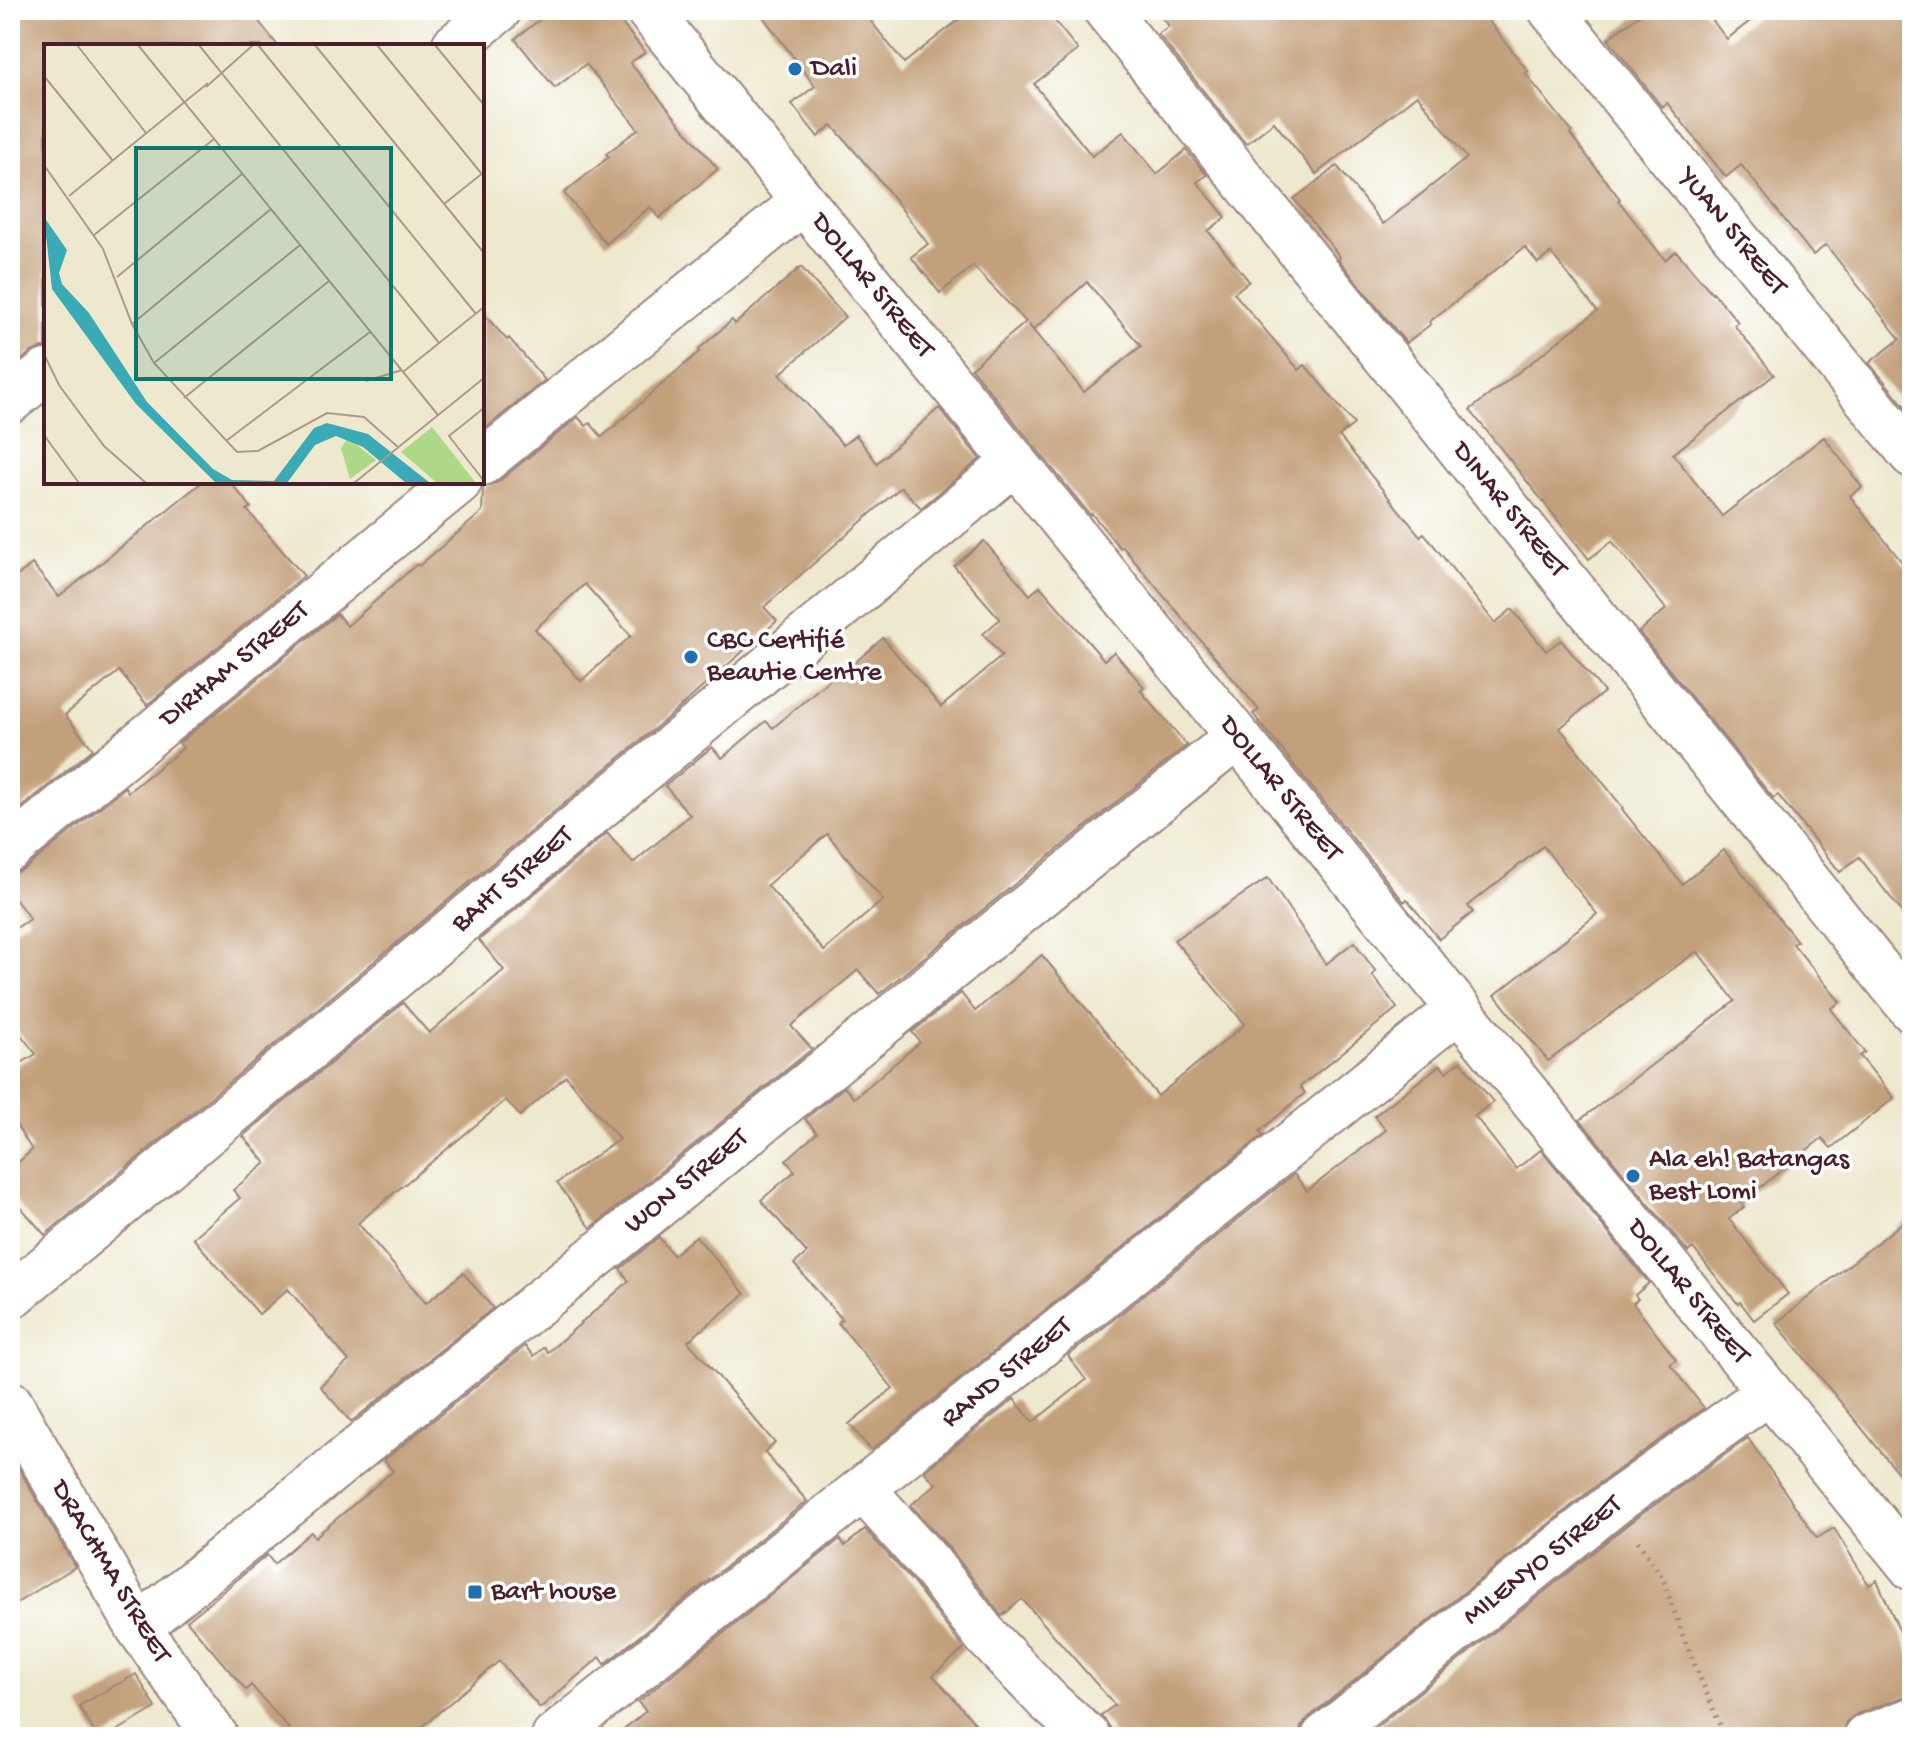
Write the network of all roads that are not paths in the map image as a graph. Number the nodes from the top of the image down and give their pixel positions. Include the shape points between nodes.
1 (499, 10) edge
2 (648, 10) edge
3 (1106, 10) edge
4 (1551, 10) edge
5 (456, 44) edge
6 (803, 202) junction
7 (44, 374) edge
8 (10, 401) edge
9 (1912, 455) edge
10 (484, 461) edge
11 (1015, 462) junction
12 (457, 484) edge
13 (1237, 737) junction
14 (10, 849) edge
15 (1459, 1009) junction
16 (1912, 1010) edge
17 (10, 1297) edge
18 (1769, 1392) junction
19 (10, 1403) edge
20 (863, 1489) junction
21 (1912, 1568) edge
22 (138, 1627) junction
23 (1912, 1720) edge
24 (216, 1737) edge
25 (554, 1737) edge
26 (1088, 1737) edge
27 (1324, 1737) edge
28 (1866, 1737) edge

1 - 5 street
2 - 6 street, DOLLAR STREET
3 - 16 street, DINAR STREET
4 - 9 street, YUAN STREET
6 - 10 street
6 - 11 street, DOLLAR STREET
7 - 8 street
11 - 13 street, DOLLAR STREET
11 - 17 street, BAHT STREET
12 - 14 street, DIRHAM STREET
13 - 15 street, DOLLAR STREET
13 - 22 street, WON STREET
15 - 18 street, DOLLAR STREET
15 - 20 street, RAND STREET
18 - 21 street, DOLLAR STREET
18 - 27 street, MILENYO STREET via 1613,1504
19 - 22 street, DRACHMA STREET
20 - 25 street, RAND STREET
20 - 26 street via 986,1636
22 - 24 street, DRACHMA STREET
23 - 28 street

